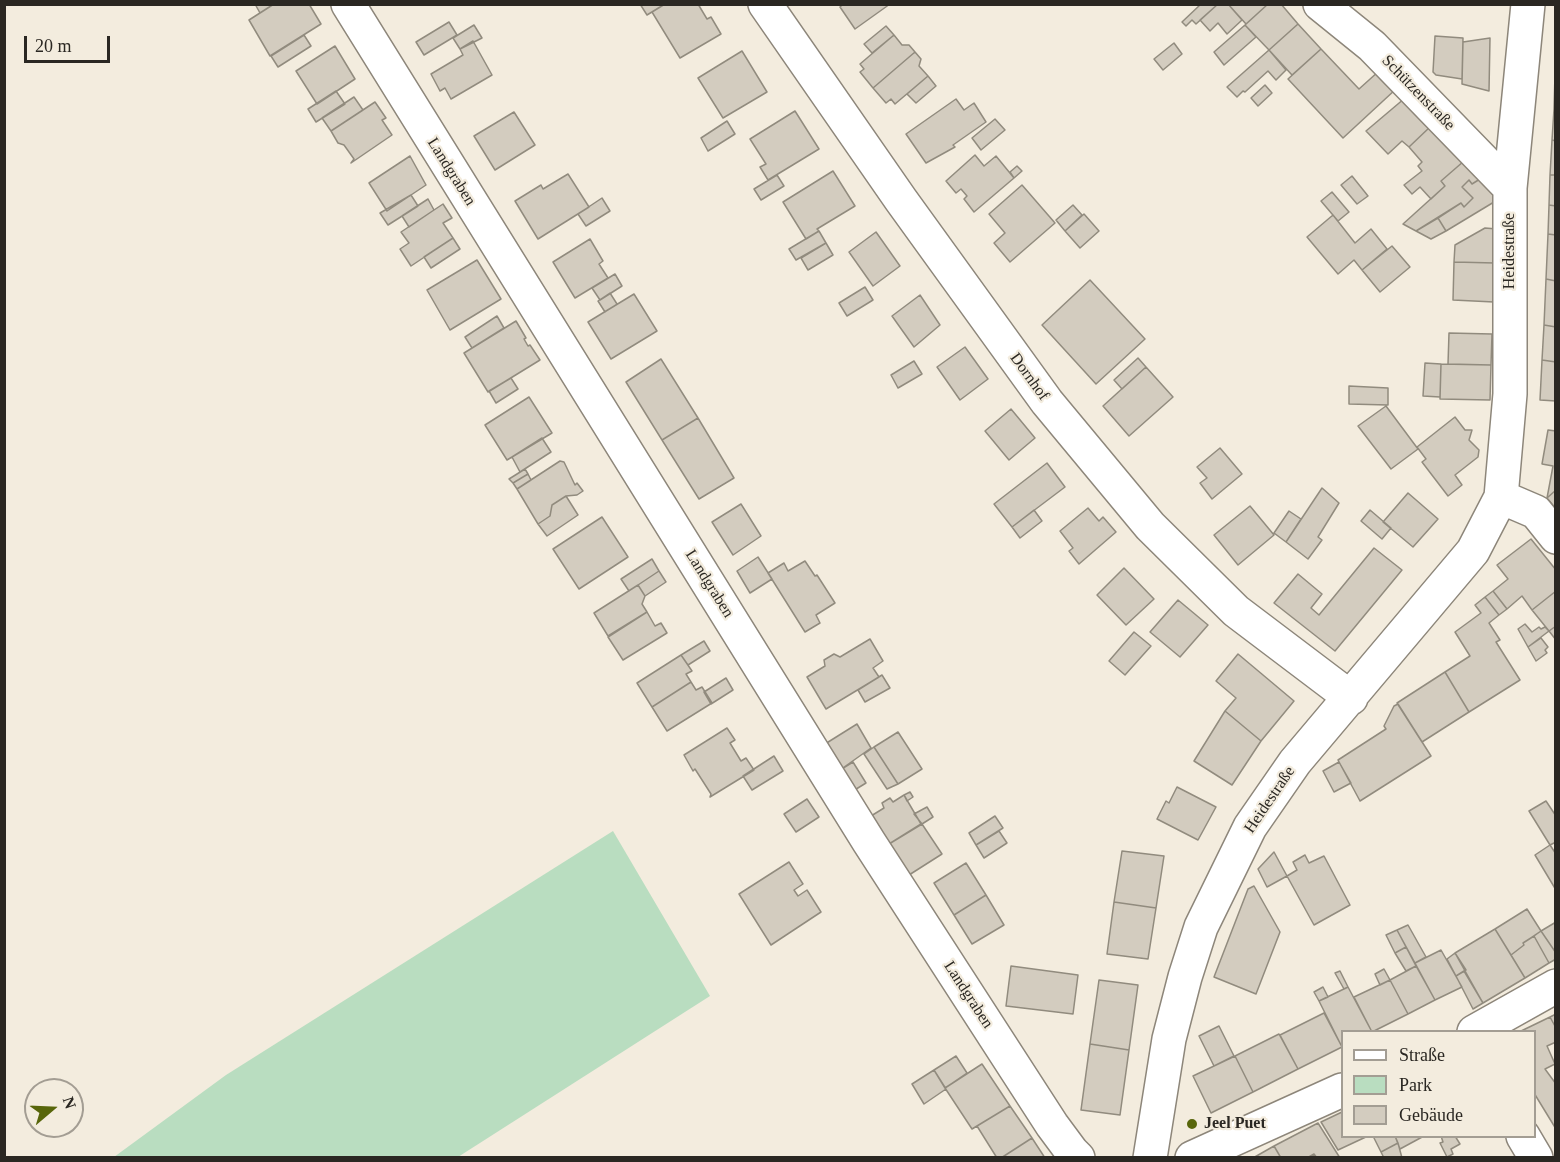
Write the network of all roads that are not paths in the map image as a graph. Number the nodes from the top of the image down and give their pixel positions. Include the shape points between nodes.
1 (348, 4) edge
2 (765, 4) edge
3 (1320, 4) edge
4 (1528, 4) edge
5 (1510, 188) junction
6 (1501, 497) junction
7 (1556, 537) edge
8 (1351, 698) junction
9 (1556, 986) edge
10 (1478, 1030) edge
11 (1341, 1090) edge
12 (1524, 1138) edge
13 (1078, 1158) edge
14 (1150, 1158) edge
15 (1192, 1158) edge
16 (1536, 1158) edge

1 - 13 street, Landgraben via 869,842 1052,1125
2 - 8 street, Dornhof via 1047,402 1150,526 1236,611
3 - 5 street, Schützenstraße via 1372,46
4 - 5 street, Heidestraße
5 - 6 street, Heidestraße via 1510,394
6 - 7 street via 1536,512
6 - 8 street, Heidestraße via 1473,551
8 - 14 street, Heidestraße via 1295,762 1250,827 1201,927 1169,1039
9 - 10 street
11 - 15 street
12 - 16 street

